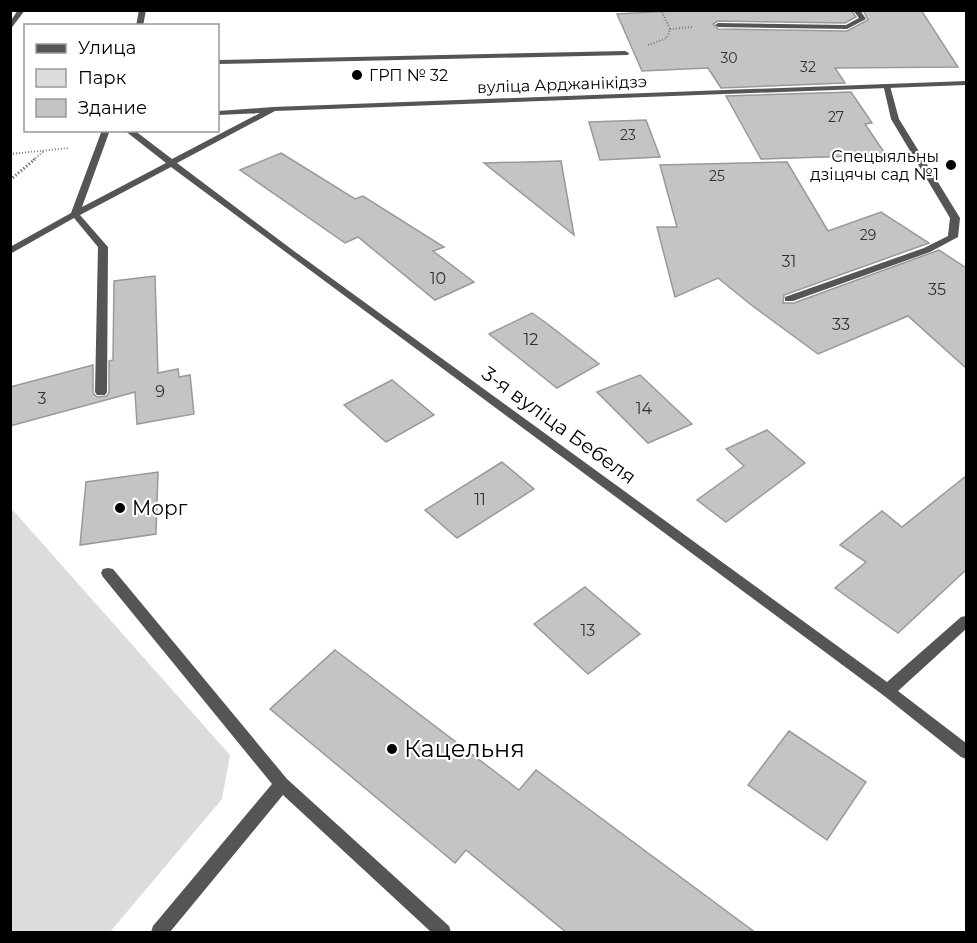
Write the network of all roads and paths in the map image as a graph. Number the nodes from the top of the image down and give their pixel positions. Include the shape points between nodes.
1 (22, 10) edge
2 (661, 10) edge
3 (856, 10) edge
4 (718, 25) dead end
5 (10, 27) edge
6 (625, 53) joint
7 (219, 62) edge
8 (966, 83) edge
9 (886, 86) junction
10 (273, 109) junction
11 (219, 113) edge
12 (105, 132) edge
13 (131, 132) edge
14 (100, 145) junction
15 (44, 151) junction
16 (10, 154) edge
17 (172, 162) junction
18 (10, 180) edge
19 (75, 214) junction
20 (10, 251) edge
21 (789, 299) dead end
22 (100, 392) dead end
23 (108, 573) dead end
24 (966, 621) edge
25 (888, 691) junction
26 (966, 752) edge
27 (282, 784) junction
28 (159, 933) edge
29 (443, 933) edge

1 - 5 street
2 - 6 path via 670,29 668,38
3 - 4 street via 863,19 848,27
6 - 7 street
8 - 9 street, вуліца Арджанікідзэ
9 - 10 street, вуліца Арджанікідзэ
9 - 21 street via 895,119 955,218 953,237
10 - 11 street
10 - 17 street, вуліца Арджанікідзэ
12 - 14 street
13 - 17 street, 3-я вуліца Бебеля
14 - 15 path
14 - 19 street
15 - 16 path
15 - 18 path
17 - 19 street, вуліца Арджанікідзэ
17 - 25 street, 3-я вуліца Бебеля
19 - 20 street, вуліца Арджанікідзэ
19 - 22 street via 103,247
23 - 27 street
24 - 25 street
25 - 26 street, 3-я вуліца Бебеля
27 - 28 street
27 - 29 street

